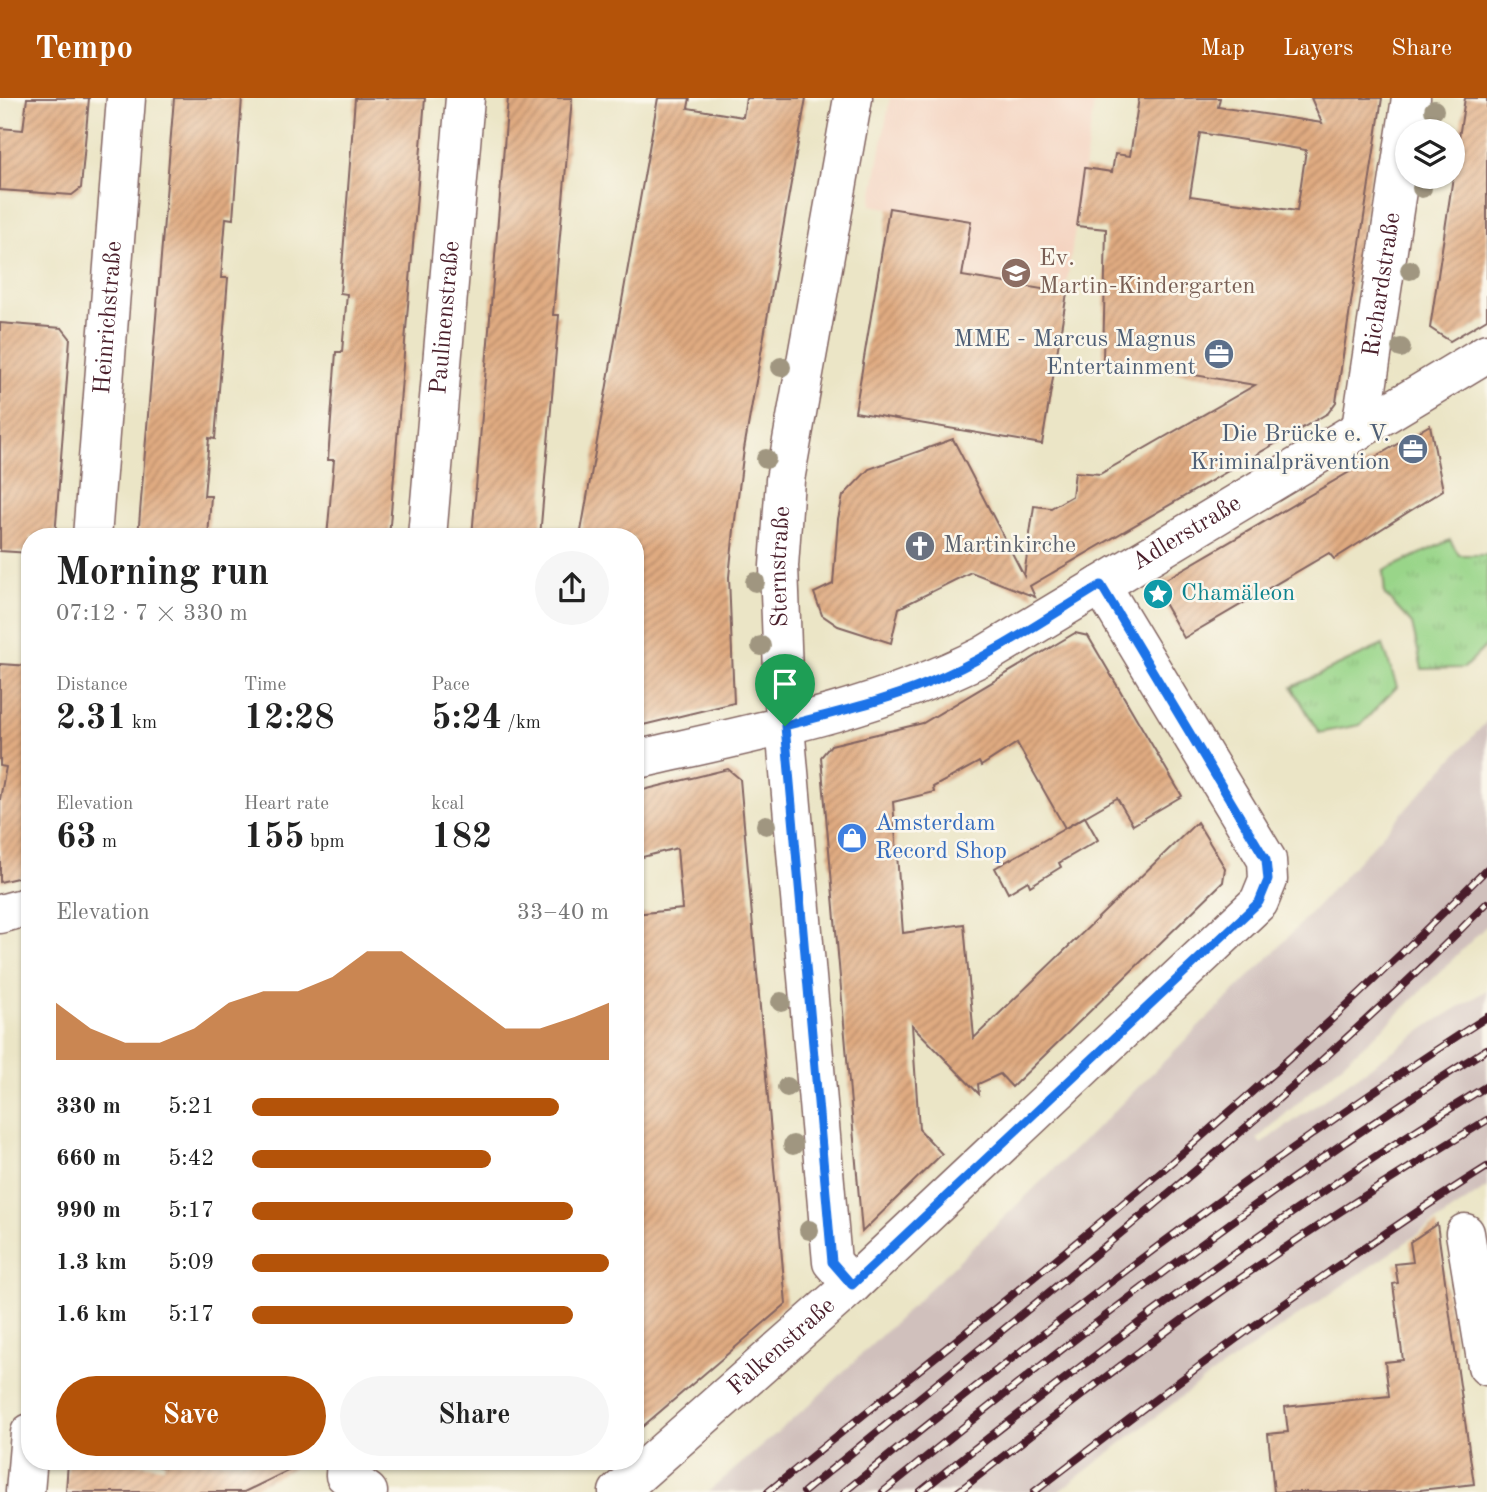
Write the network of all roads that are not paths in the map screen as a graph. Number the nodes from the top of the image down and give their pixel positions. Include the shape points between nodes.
1 (126, 98) edge
2 (465, 98) edge
3 (853, 98) edge
4 (1411, 98) edge
5 (1487, 353) edge
6 (1361, 428) junction
7 (93, 528) edge
8 (428, 528) edge
9 (1101, 585) junction
10 (785, 726) junction
11 (644, 758) edge
12 (21, 908) edge
13 (0, 914) edge
14 (1465, 1233) dead end
15 (852, 1285) junction
16 (1487, 1366) edge
17 (644, 1469) edge
18 (27, 1470) edge
19 (643, 1470) edge
20 (25, 1492) edge
21 (618, 1492) edge

1 - 7 street, Heinrichstraße
2 - 8 street, Paulinenstraße
3 - 10 street, Sternstraße via 785,480 779,617
4 - 6 street, Richardstraße
5 - 6 street, Adlerstraße
6 - 9 street, Adlerstraße
9 - 10 street, Adlerstraße via 983,656 929,682
9 - 15 street, Falkenstraße via 1266,860 1268,880 1259,902
10 - 11 street, Adlerstraße
10 - 15 street, Sternstraße via 832,1262
12 - 13 street
14 - 16 street
15 - 17 street, Falkenstraße
18 - 20 street
19 - 21 street, Falkenstraße

